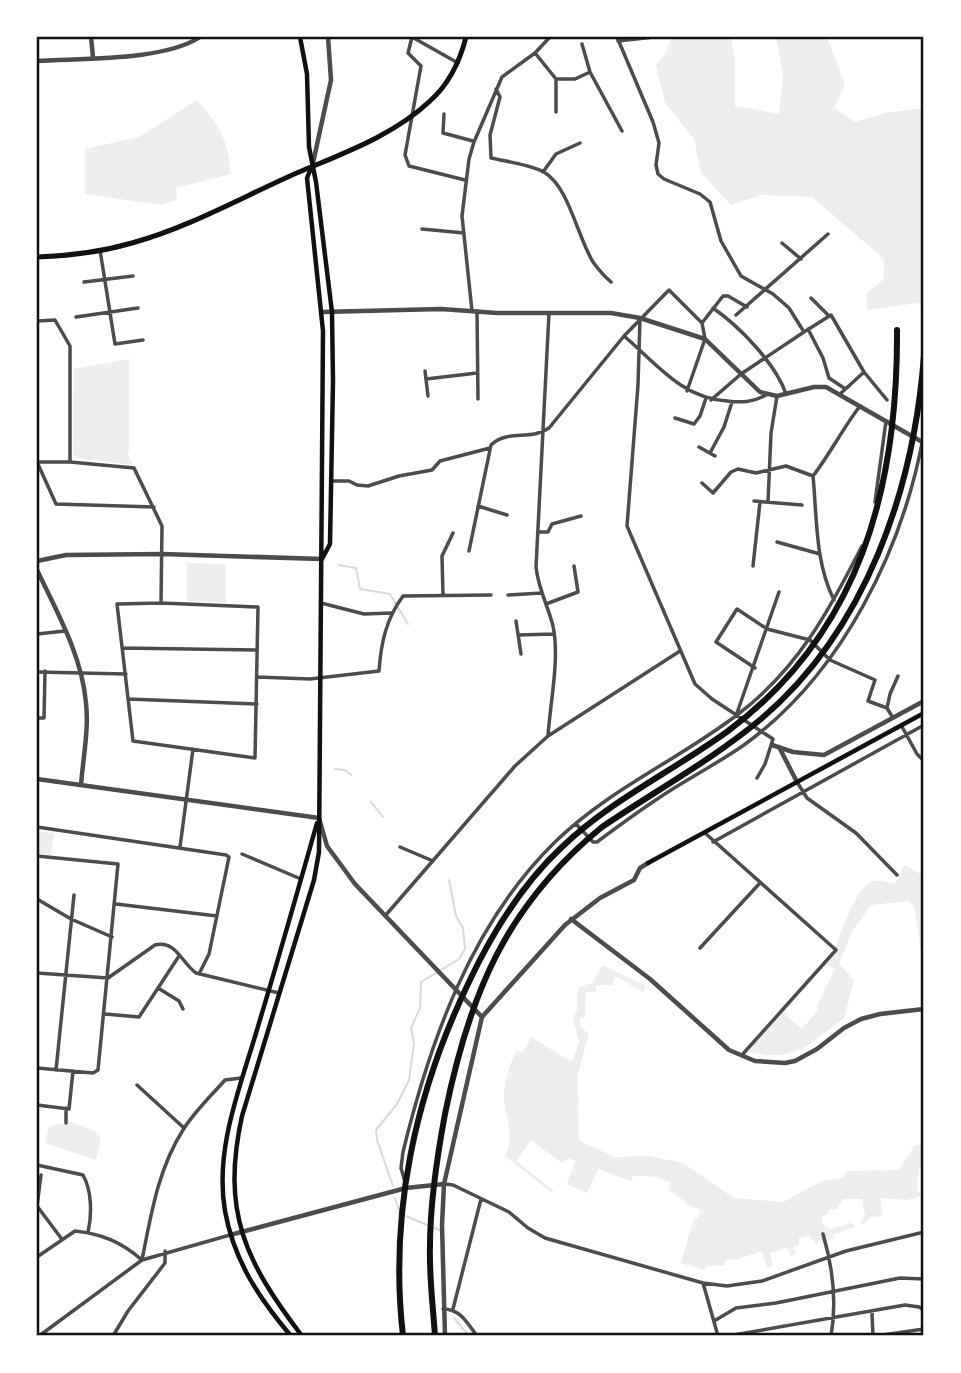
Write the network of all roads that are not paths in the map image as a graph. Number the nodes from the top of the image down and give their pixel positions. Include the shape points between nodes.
1 (91, 37) edge
2 (200, 37) edge
3 (300, 37) edge
4 (328, 37) edge
5 (466, 37) edge
6 (550, 37) edge
7 (654, 37) edge
8 (423, 39) edge
9 (617, 39) edge
10 (582, 44) dead end
11 (535, 53) junction
12 (93, 57) junction
13 (37, 61) edge
14 (458, 63) junction
15 (590, 72) junction
16 (556, 79) junction
17 (496, 89) junction
18 (556, 112) dead end
19 (444, 114) dead end
20 (411, 117) junction
21 (307, 118) junction
22 (323, 121) junction
23 (622, 131) dead end
24 (474, 142) junction
25 (580, 143) dead end
26 (312, 167) junction
27 (543, 172) junction
28 (465, 180) junction
29 (422, 229) dead end
30 (464, 233) junction
31 (828, 234) dead end
32 (782, 243) dead end
33 (100, 250) junction
34 (37, 257) edge
35 (801, 259) junction
36 (133, 276) dead end
37 (105, 280) junction
38 (84, 282) dead end
39 (611, 282) dead end
40 (764, 288) junction
41 (811, 298) dead end
42 (138, 307) dead end
43 (747, 307) junction
44 (713, 308) junction
45 (475, 311) junction
46 (110, 312) junction
47 (322, 312) junction
48 (332, 312) junction
49 (549, 313) junction
50 (736, 315) dead end
51 (829, 316) junction
52 (76, 317) dead end
53 (640, 318) junction
54 (37, 321) edge
55 (702, 323) junction
56 (806, 330) junction
57 (897, 331) dead end
58 (624, 336) junction
59 (705, 339) junction
60 (143, 340) dead end
61 (639, 348) junction
62 (924, 355) edge
63 (763, 358) junction
64 (425, 371) dead end
65 (864, 372) junction
66 (477, 373) junction
67 (741, 374) junction
68 (426, 379) junction
69 (844, 388) junction
70 (687, 391) junction
71 (768, 394) junction
72 (786, 394) junction
73 (840, 394) junction
74 (428, 396) dead end
75 (777, 396) junction
76 (478, 399) dead end
77 (708, 399) junction
78 (887, 400) dead end
79 (732, 402) junction
80 (860, 405) junction
81 (675, 418) dead end
82 (890, 420) junction
83 (541, 433) junction
84 (924, 433) edge
85 (923, 443) edge
86 (699, 447) dead end
87 (490, 449) junction
88 (710, 453) junction
89 (715, 456) dead end
90 (70, 461) junction
91 (37, 462) edge
92 (770, 469) junction
93 (813, 477) junction
94 (332, 481) junction
95 (702, 483) dead end
96 (754, 501) dead end
97 (760, 502) junction
98 (768, 502) junction
99 (802, 505) dead end
100 (478, 506) junction
101 (154, 507) junction
102 (508, 515) dead end
103 (581, 516) dead end
104 (453, 533) dead end
105 (538, 533) junction
106 (777, 541) dead end
107 (469, 551) dead end
108 (162, 554) junction
109 (820, 554) junction
110 (322, 559) junction
111 (37, 561) edge
112 (574, 566) dead end
113 (753, 566) dead end
114 (37, 570) edge
115 (44, 585) junction
116 (37, 588) edge
117 (779, 592) dead end
118 (542, 593) junction
119 (491, 595) dead end
120 (508, 595) dead end
121 (443, 596) junction
122 (834, 600) junction
123 (161, 603) junction
124 (321, 603) junction
125 (546, 604) junction
126 (391, 613) junction
127 (516, 621) dead end
128 (767, 629) junction
129 (65, 631) junction
130 (37, 634) edge
131 (554, 634) junction
132 (518, 635) junction
133 (810, 640) junction
134 (122, 648) junction
135 (257, 650) junction
136 (680, 652) junction
137 (521, 654) dead end
138 (830, 660) junction
139 (755, 668) junction
140 (45, 671) junction
141 (37, 672) edge
142 (81, 673) junction
143 (126, 674) junction
144 (898, 676) dead end
145 (257, 677) junction
146 (320, 678) junction
147 (128, 699) junction
148 (924, 701) edge
149 (257, 704) junction
150 (887, 708) junction
151 (924, 713) edge
152 (737, 715) junction
153 (37, 718) edge
154 (893, 718) junction
155 (901, 725) junction
156 (924, 725) edge
157 (761, 731) junction
158 (906, 735) junction
159 (548, 736) junction
160 (772, 745) junction
161 (779, 747) junction
162 (193, 749) junction
163 (924, 761) edge
164 (757, 778) dead end
165 (37, 779) edge
166 (797, 782) junction
167 (81, 785) junction
168 (803, 793) junction
169 (186, 799) junction
170 (319, 818) junction
171 (576, 824) junction
172 (37, 827) edge
173 (705, 833) junction
174 (713, 842) junction
175 (180, 847) junction
176 (400, 847) dead end
177 (242, 854) dead end
178 (37, 856) edge
179 (433, 861) junction
180 (648, 863) joint
181 (897, 875) dead end
182 (303, 879) junction
183 (760, 883) junction
184 (74, 895) dead end
185 (37, 898) edge
186 (116, 904) junction
187 (218, 916) junction
188 (385, 916) junction
189 (71, 919) junction
190 (571, 919) junction
191 (112, 937) junction
192 (700, 948) dead end
193 (179, 956) junction
194 (37, 972) edge
195 (199, 974) junction
196 (65, 976) junction
197 (108, 978) junction
198 (158, 987) junction
199 (269, 990) junction
200 (456, 990) junction
201 (279, 993) junction
202 (183, 1009) dead end
203 (924, 1009) edge
204 (105, 1014) junction
205 (482, 1017) junction
206 (741, 1057) junction
207 (37, 1068) edge
208 (56, 1070) junction
209 (73, 1071) junction
210 (241, 1078) junction
211 (137, 1085) dead end
212 (37, 1105) edge
213 (66, 1108) junction
214 (66, 1123) dead end
215 (184, 1128) junction
216 (37, 1165) edge
217 (41, 1175) dead end
218 (444, 1184) junction
219 (406, 1188) junction
220 (481, 1198) junction
221 (88, 1232) junction
222 (241, 1232) junction
223 (924, 1232) edge
224 (823, 1234) dead end
225 (230, 1235) junction
226 (62, 1239) junction
227 (165, 1251) junction
228 (37, 1257) edge
229 (830, 1258) junction
230 (142, 1260) junction
231 (924, 1279) edge
232 (703, 1283) junction
233 (834, 1291) junction
234 (453, 1309) junction
235 (443, 1310) junction
236 (924, 1310) edge
237 (872, 1313) junction
238 (834, 1318) junction
239 (714, 1321) junction
240 (924, 1329) edge
241 (39, 1336) edge
242 (113, 1336) edge
243 (291, 1336) edge
244 (302, 1336) edge
245 (403, 1336) edge
246 (435, 1336) edge
247 (445, 1336) edge
248 (477, 1336) edge
249 (718, 1336) edge
250 (728, 1336) edge
251 (831, 1336) edge
252 (875, 1336) edge

1 - 12 street
2 - 12 street via 160,52
3 - 21 main road via 307,74
4 - 22 street via 331,80
5 - 14 main road
6 - 11 street
7 - 9 street
8 - 14 street
8 - 20 street via 412,37 408,53 421,66
9 - 40 street via 653,122 659,143 658,174 710,202 720,241 741,276
10 - 15 street
11 - 16 street
11 - 17 street via 502,77
12 - 13 street
14 - 20 main road via 440,92
15 - 16 street via 575,79
15 - 23 street
16 - 18 street
17 - 24 street
17 - 27 street via 500,97 490,135 491,158
19 - 24 street via 443,133
20 - 26 main road
20 - 28 street via 406,162
21 - 22 street via 313,126
21 - 26 main road
22 - 26 street
24 - 28 street
25 - 27 street via 556,154
26 - 33 main road via 161,233
26 - 47 main road via 307,178
26 - 48 main road
27 - 39 street via 556,181 592,260
28 - 30 street
29 - 30 street
30 - 45 street
31 - 35 street
32 - 35 street
33 - 34 main road
33 - 37 street
35 - 40 street
36 - 37 street
37 - 38 street
37 - 46 street
40 - 43 street
40 - 56 street via 789,308
41 - 51 street
42 - 46 street
43 - 44 street via 723,296
43 - 50 street
44 - 55 street
44 - 63 street via 731,320
45 - 48 street
45 - 49 street
45 - 66 street
46 - 52 street
46 - 60 street via 115,344
47 - 48 street
47 - 110 main road
48 - 94 main road
49 - 53 street via 595,312
49 - 83 street
51 - 56 street
51 - 65 street
53 - 55 street via 669,290
53 - 58 street
53 - 59 street
53 - 61 street
54 - 90 street via 55,320 70,346
55 - 59 street
56 - 63 street
56 - 69 street via 829,378
57 - 82 highway via 897,376
58 - 61 street
58 - 83 street
59 - 67 street
59 - 70 street
61 - 70 street
61 - 136 street via 627,526
62 - 246 highway via 916,423 899,495 870,570 841,627 808,671 749,729 583,842 524,908 492,960 458,1055 439,1145 429,1244
63 - 67 street
63 - 72 street via 781,379
64 - 68 street
65 - 69 street
65 - 78 street
66 - 68 street
66 - 76 street
67 - 71 street
67 - 77 street
68 - 74 street
69 - 73 street
70 - 77 street
71 - 75 street
71 - 79 street via 756,401
72 - 73 street via 814,387
72 - 75 street
73 - 80 street
75 - 92 street
77 - 79 street
77 - 81 street via 694,424
79 - 88 street
80 - 82 street
80 - 93 street
82 - 85 street
82 - 122 street via 872,522
82 - 245 highway via 878,509 864,551 835,614 803,660 741,720 607,809 562,846 517,898 471,977 438,1050 406,1175 398,1271
83 - 87 street via 503,436
83 - 105 street
84 - 85 street
85 - 138 street via 901,519 878,576
86 - 88 street
87 - 94 street via 368,486
87 - 100 street
88 - 89 street
90 - 91 street
90 - 101 street via 134,468
91 - 101 street via 56,504
92 - 93 street via 786,466
92 - 95 street via 756,473 738,469 713,493
92 - 98 street
93 - 109 street
94 - 110 main road via 330,544
96 - 97 street
97 - 98 street
97 - 113 street
98 - 99 street
100 - 102 street
100 - 107 street
101 - 108 street via 162,526
103 - 105 street via 552,524 548,533
104 - 121 street via 442,556
105 - 118 street via 536,568
106 - 109 street
108 - 110 street
108 - 111 street via 66,555
108 - 123 street
109 - 122 street via 825,583
110 - 124 main road
112 - 125 street via 579,592
114 - 115 street
115 - 116 street
115 - 129 street
117 - 128 street
118 - 120 street
118 - 125 street
119 - 121 street
121 - 126 street via 403,596
122 - 133 street
123 - 134 street via 117,604
123 - 135 street via 258,607
124 - 126 street via 364,614
124 - 146 main road
125 - 131 street
126 - 146 street via 379,671
127 - 132 street
128 - 133 street
128 - 139 street
128 - 139 street via 737,609 716,642
129 - 130 street
129 - 142 street
131 - 132 street
131 - 159 street
132 - 137 street
133 - 138 street
133 - 152 street
134 - 135 street
134 - 143 street
135 - 145 street
136 - 152 street via 695,684
136 - 159 street
138 - 150 street via 875,680 869,701
138 - 157 street via 802,694
139 - 152 street
140 - 141 street
140 - 142 street
140 - 153 street via 44,718
142 - 143 street
142 - 167 street via 87,716
143 - 147 street
144 - 150 street
145 - 146 street
145 - 149 street
146 - 170 main road
147 - 149 street
147 - 162 street via 133,741
148 - 154 street
149 - 162 street via 255,758
150 - 154 street
151 - 155 main road
152 - 157 street
152 - 171 street
154 - 161 street via 824,755
155 - 158 street
155 - 166 main road
156 - 158 street
157 - 160 street via 773,739
157 - 171 street via 597,842
158 - 163 street
158 - 168 street
159 - 179 street via 515,766
160 - 161 street
160 - 164 street
161 - 166 street
162 - 169 street
165 - 167 street
166 - 168 street
166 - 173 main road
167 - 169 street
168 - 174 street
168 - 181 street via 856,833
169 - 170 street
169 - 175 street
170 - 182 main road
170 - 188 street via 326,843 339,864
170 - 201 main road via 314,880
171 - 200 street via 509,896
172 - 175 street
173 - 174 street
173 - 180 main road
174 - 183 street
175 - 187 street via 229,857
176 - 179 street
177 - 182 street
178 - 186 street via 118,864
179 - 188 street
180 - 190 street via 634,880
182 - 199 main road
183 - 192 street
183 - 206 street via 836,950
184 - 189 street
185 - 189 street
186 - 187 street
186 - 191 street
187 - 195 street
188 - 200 street
189 - 191 street
189 - 196 street
190 - 205 street
190 - 206 street
191 - 197 street
193 - 195 street
193 - 197 street via 172,946 155,945
193 - 198 street
194 - 196 street
195 - 199 street
196 - 197 street
196 - 208 street
197 - 204 street
198 - 202 street
198 - 204 street via 139,1017
199 - 201 street
199 - 210 main road
200 - 205 street
200 - 219 street via 415,1103 401,1168
201 - 222 main road via 236,1142 234,1194
203 - 206 street via 861,1020 795,1061 765,1063
204 - 209 street via 98,1070
205 - 218 street
207 - 208 street
208 - 209 street
209 - 213 street
210 - 215 street via 225,1080
210 - 225 main road via 223,1168
211 - 215 street
212 - 213 street
213 - 214 street
215 - 230 street via 160,1179
216 - 221 street via 83,1175 89,1185
217 - 226 street via 37,1206
218 - 219 street
218 - 220 street
218 - 235 street
219 - 222 street
220 - 232 street via 545,1238
220 - 234 street
221 - 226 street via 75,1231
221 - 230 street via 123,1244
222 - 225 street
222 - 244 main road via 260,1277
223 - 229 street
224 - 229 street
225 - 227 street
225 - 243 main road via 262,1301
226 - 228 street
227 - 230 street
227 - 242 street via 165,1263
229 - 232 street via 762,1281 727,1286
229 - 233 street
230 - 241 street
231 - 233 street via 900,1278
232 - 239 street
233 - 238 street
233 - 239 street via 736,1308
234 - 235 street
234 - 248 street
235 - 247 street
236 - 237 street via 905,1306
237 - 238 street
237 - 252 street
238 - 250 street
238 - 251 street
239 - 249 street
240 - 252 street

